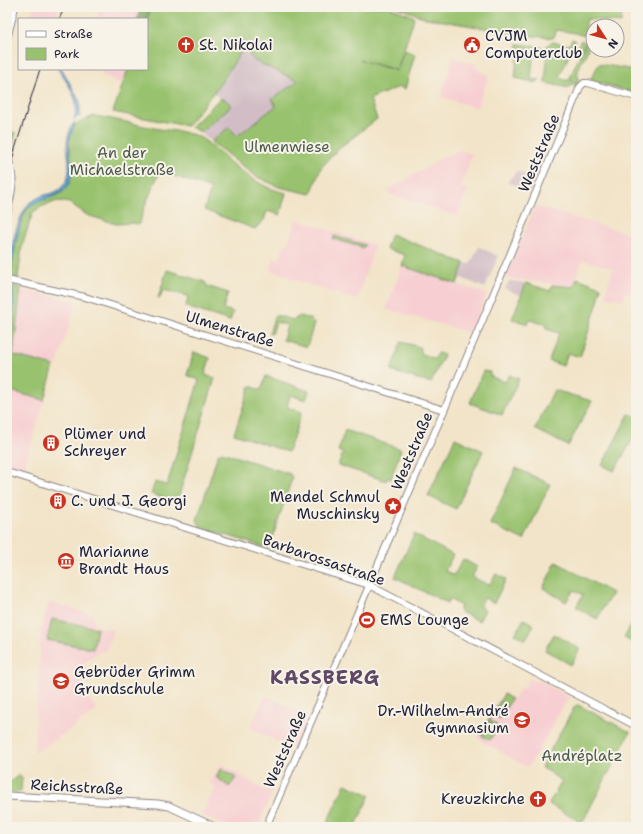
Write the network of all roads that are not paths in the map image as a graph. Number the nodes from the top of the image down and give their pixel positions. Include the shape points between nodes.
1 (15, 7) edge
2 (7, 39) edge
3 (636, 97) edge
4 (7, 158) edge
5 (7, 212) edge
6 (10, 281) edge
7 (444, 410) junction
8 (7, 472) edge
9 (369, 585) junction
10 (636, 726) edge
11 (7, 796) edge
12 (214, 827) edge
13 (266, 827) edge

1 - 2 street
3 - 7 street, Weststraße via 588,83 582,84
4 - 5 main road via 13,177
6 - 7 street, Ulmenstraße via 85,297
7 - 9 street, Weststraße
8 - 9 street, Barbarossastraße
9 - 10 street, Barbarossastraße
9 - 13 street, Weststraße
11 - 12 main road, Reichsstraße via 146,804 180,812

